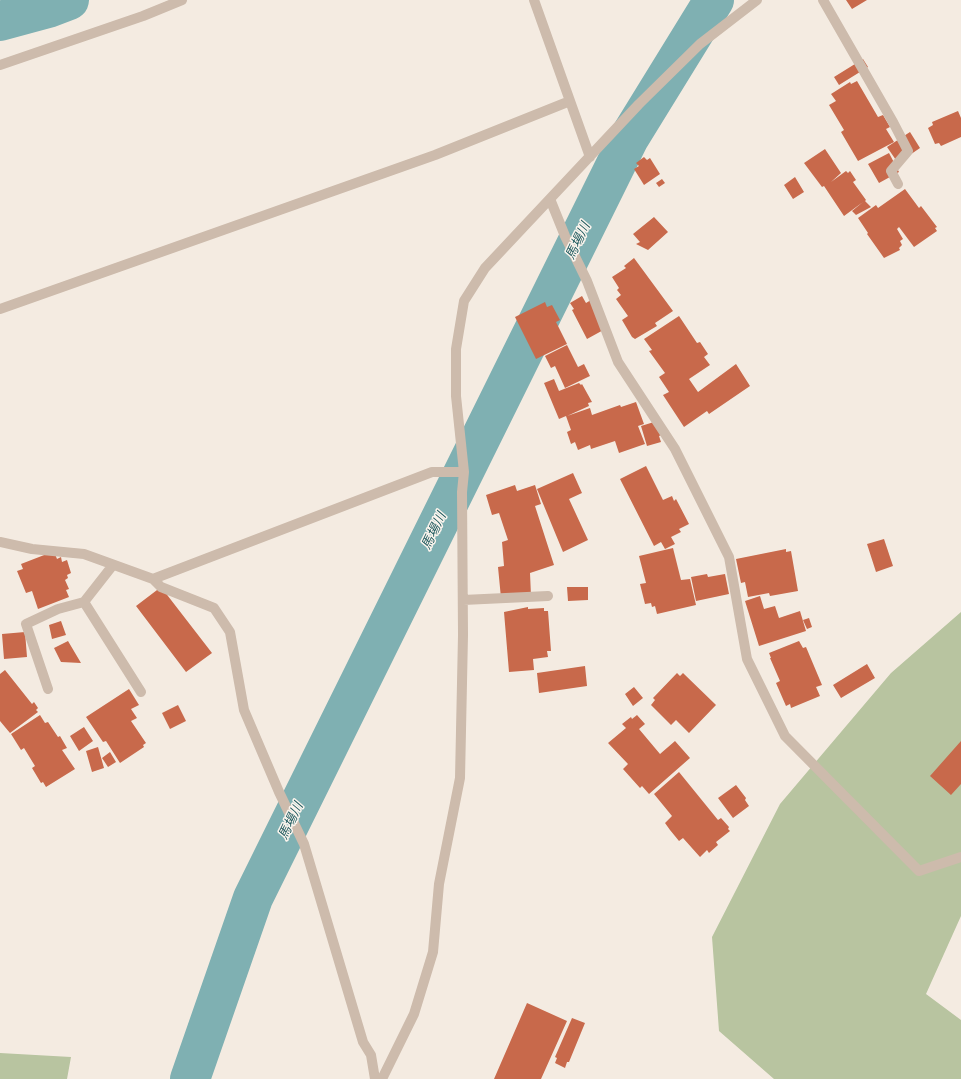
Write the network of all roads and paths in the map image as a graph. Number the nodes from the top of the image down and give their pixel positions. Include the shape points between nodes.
1 (182, 0) edge
2 (534, 0) edge
3 (756, 0) edge
4 (823, 0) edge
5 (0, 65) edge
6 (570, 101) junction
7 (590, 157) junction
8 (898, 184) dead end
9 (550, 199) junction
10 (0, 309) edge
11 (464, 472) junction
12 (0, 542) edge
13 (113, 565) junction
14 (153, 579) junction
15 (548, 596) dead end
16 (463, 600) junction
17 (84, 602) junction
18 (48, 689) dead end
19 (141, 692) dead end
20 (961, 857) edge
21 (374, 1079) edge
22 (382, 1079) edge

1 - 5 street
2 - 6 street
3 - 7 street via 700,44
4 - 8 street via 894,122 908,151 891,171
6 - 7 street
6 - 10 street via 434,155
7 - 9 street
9 - 11 street via 485,268 464,301 456,349 456,396
9 - 20 street via 587,281 618,362 675,449 729,557 747,659 785,736 919,871
11 - 14 street via 432,472
11 - 16 street
12 - 13 street via 32,549 84,554
13 - 14 street
13 - 17 street
14 - 21 street via 161,587 214,608 230,632 244,710 304,844 363,1042 371,1055
15 - 16 street
16 - 22 street via 460,778 439,884 433,952 414,1014
17 - 18 street via 58,609 26,624
17 - 19 street

